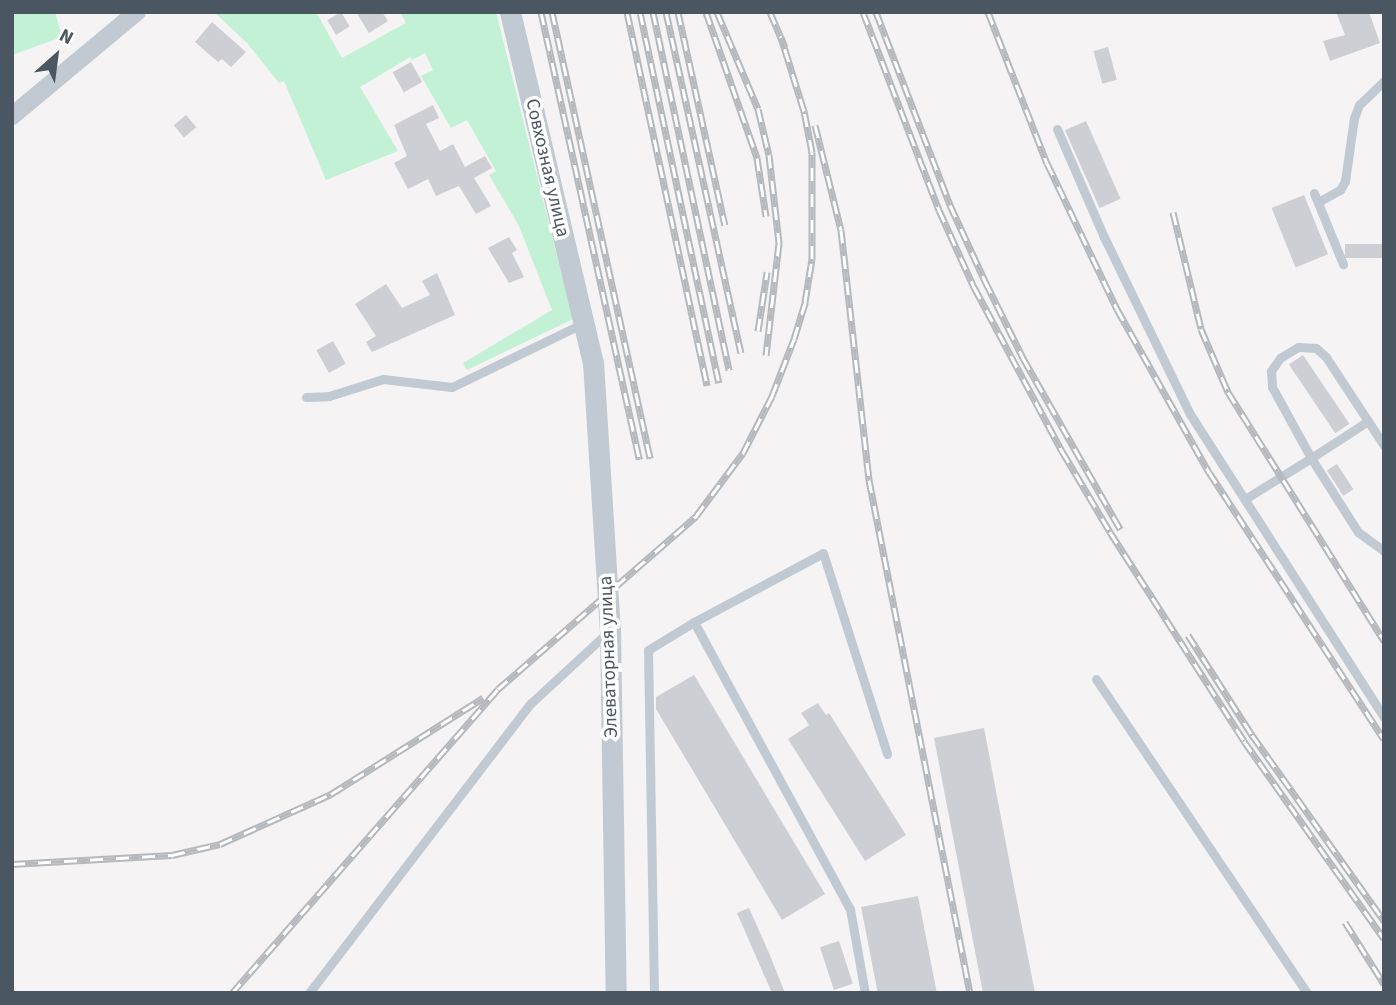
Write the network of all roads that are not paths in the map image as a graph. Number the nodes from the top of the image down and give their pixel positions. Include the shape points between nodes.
1 (137, 12) edge
2 (510, 12) edge
3 (1384, 81) edge
4 (12, 116) edge
5 (1057, 130) dead end
6 (1343, 264) dead end
7 (584, 323) junction
8 (306, 397) dead end
9 (1368, 421) junction
10 (1384, 446) edge
11 (1311, 458) junction
12 (1245, 499) junction
13 (1384, 551) edge
14 (695, 622) junction
15 (610, 630) junction
16 (1096, 679) dead end
17 (1384, 716) edge
18 (887, 754) dead end
19 (309, 993) edge
20 (615, 993) edge
21 (654, 993) edge
22 (865, 993) edge
23 (1307, 993) edge

1 - 4 street
2 - 7 street, Совхозная улица
3 - 6 lane via 1359,105 1353,118 1340,190 1316,197
5 - 12 lane via 1190,414
7 - 8 lane via 452,387 383,379 329,396
7 - 15 street, Элеваторная улица via 593,362
9 - 10 lane
9 - 11 lane
9 - 11 lane via 1316,348 1298,347 1280,358 1271,371 1272,387
11 - 12 lane
11 - 13 lane via 1357,532
12 - 17 lane
14 - 18 lane via 823,552
14 - 21 lane via 648,650
14 - 22 lane via 850,909
15 - 19 lane via 530,704
15 - 20 street, Элеваторная улица
16 - 23 lane

